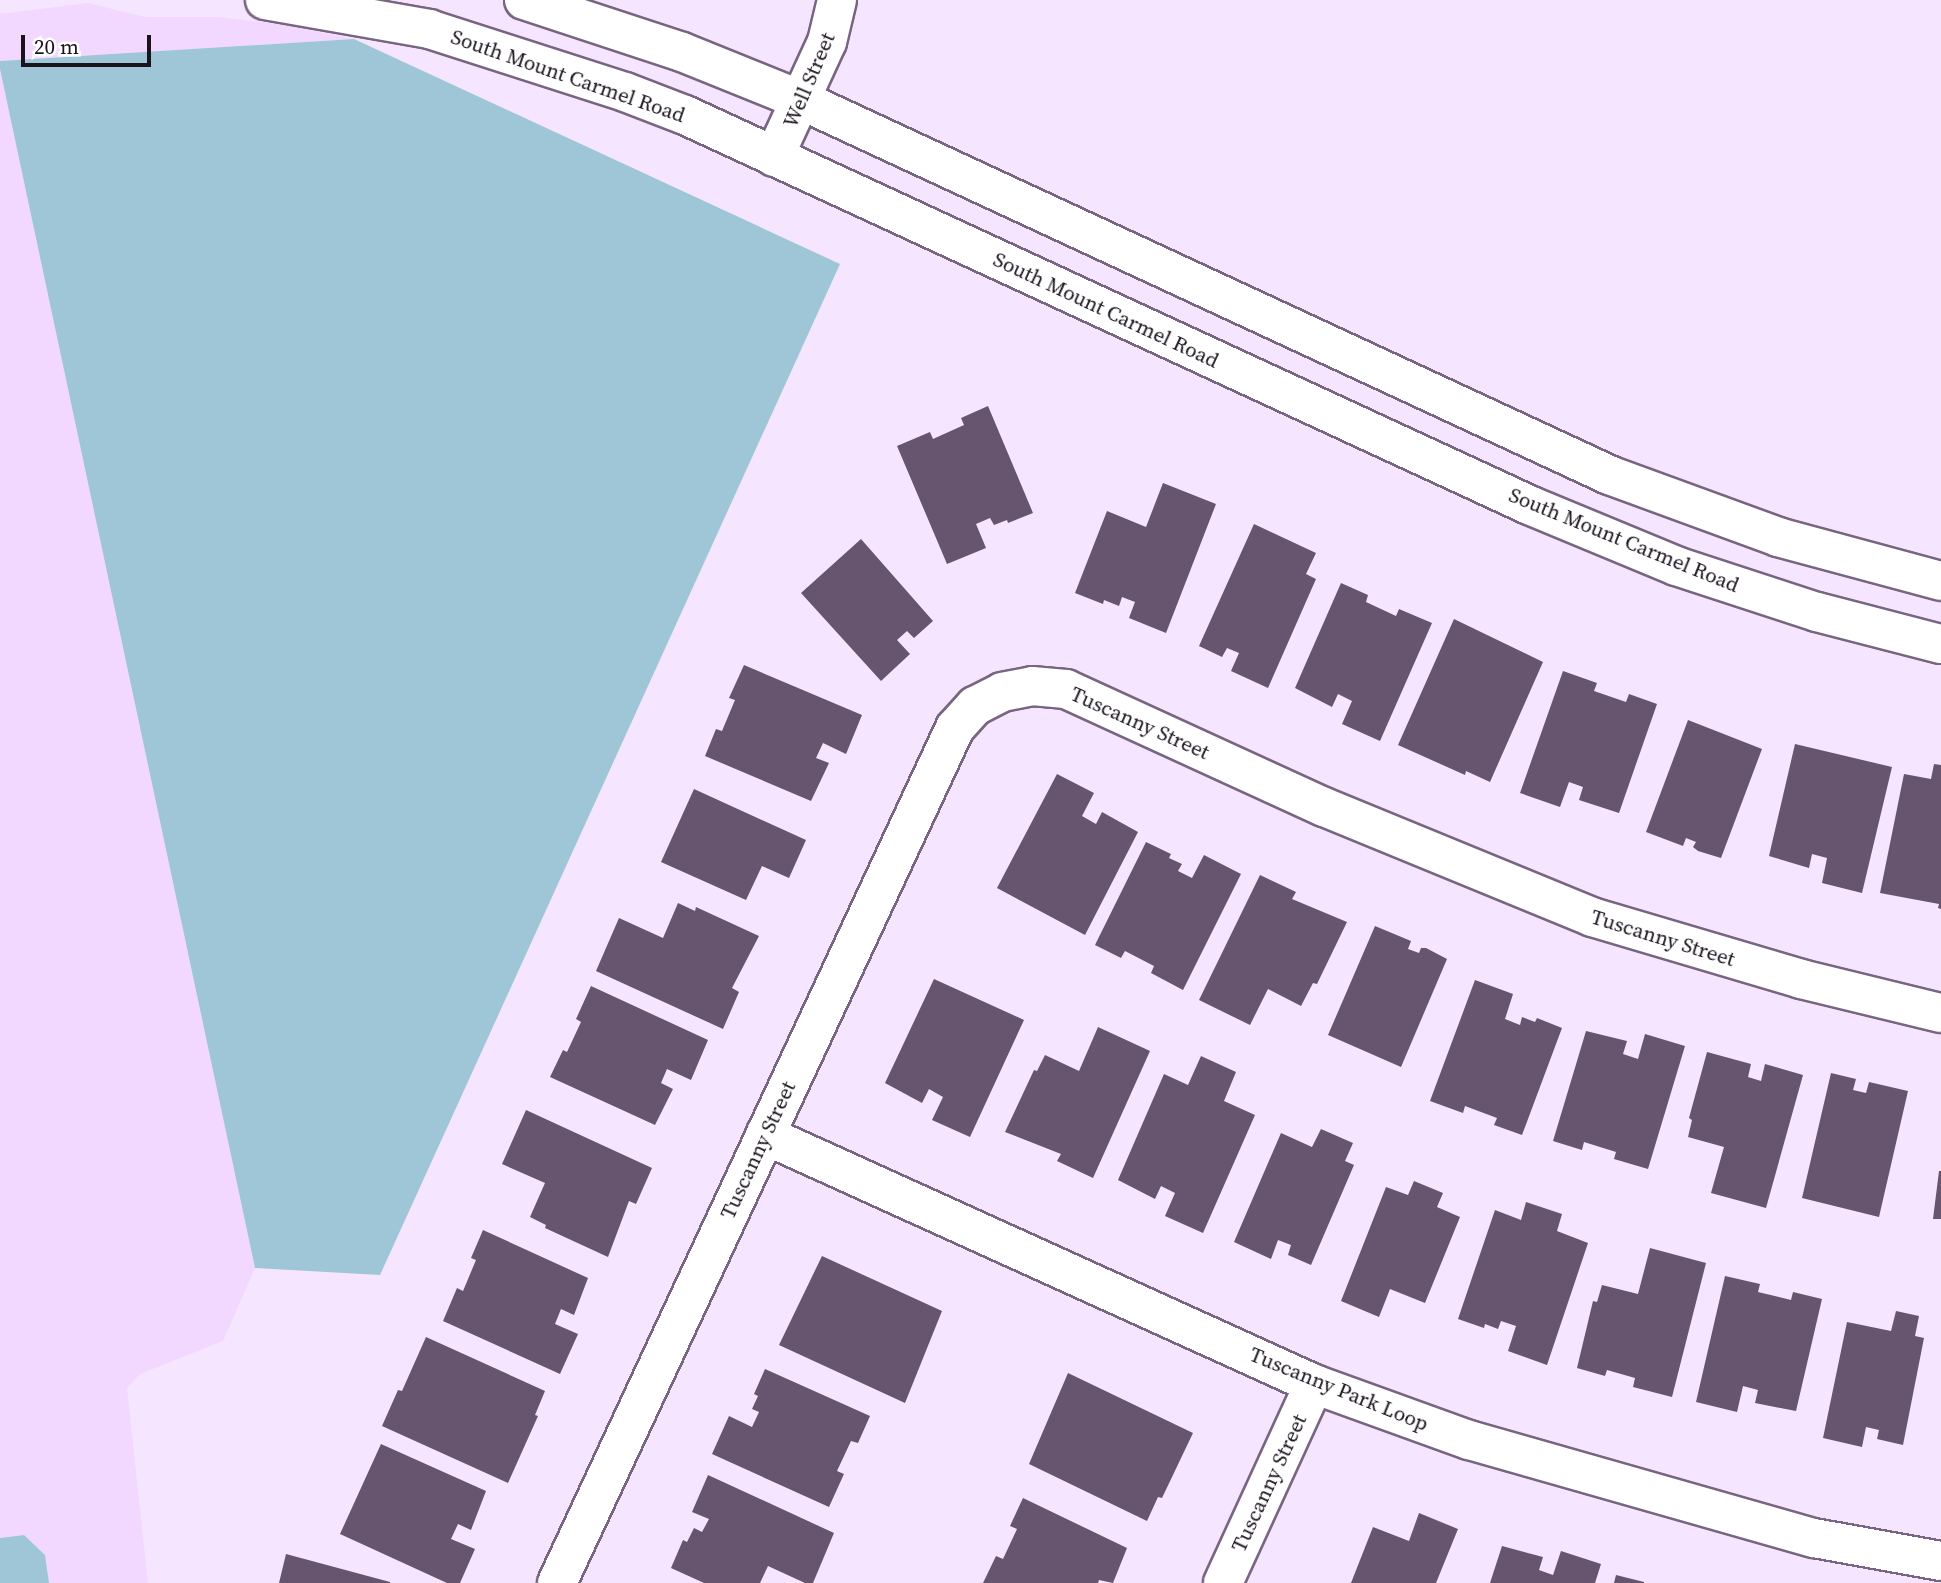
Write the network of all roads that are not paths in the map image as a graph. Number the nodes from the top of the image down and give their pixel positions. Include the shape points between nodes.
1 (265, 0) edge
2 (524, 0) edge
3 (837, 0) edge
4 (803, 101) junction
5 (774, 157) junction
6 (1941, 581) edge
7 (1941, 644) edge
8 (1941, 1013) edge
9 (765, 1135) junction
10 (1314, 1384) junction
11 (1941, 1561) edge
12 (557, 1583) edge
13 (1223, 1583) edge

1 - 5 street, South Mount Carmel Road via 429,29 492,47 625,92
2 - 4 street via 682,52
3 - 4 street, Well Street via 827,42
4 - 5 street, Well Street
4 - 6 street via 1609,475 1778,537
5 - 7 street, South Mount Carmel Road via 1553,515 1676,566 1817,612
8 - 9 street, Tuscanny Street via 1801,979 1592,917 1337,812 1066,689 1032,686 1002,692 975,706 955,728
9 - 10 street, Tuscanny Park Loop
9 - 12 street, Tuscanny Street
10 - 11 street, Tuscanny Park Loop via 1469,1440 1814,1538
10 - 13 street, Tuscanny Street

